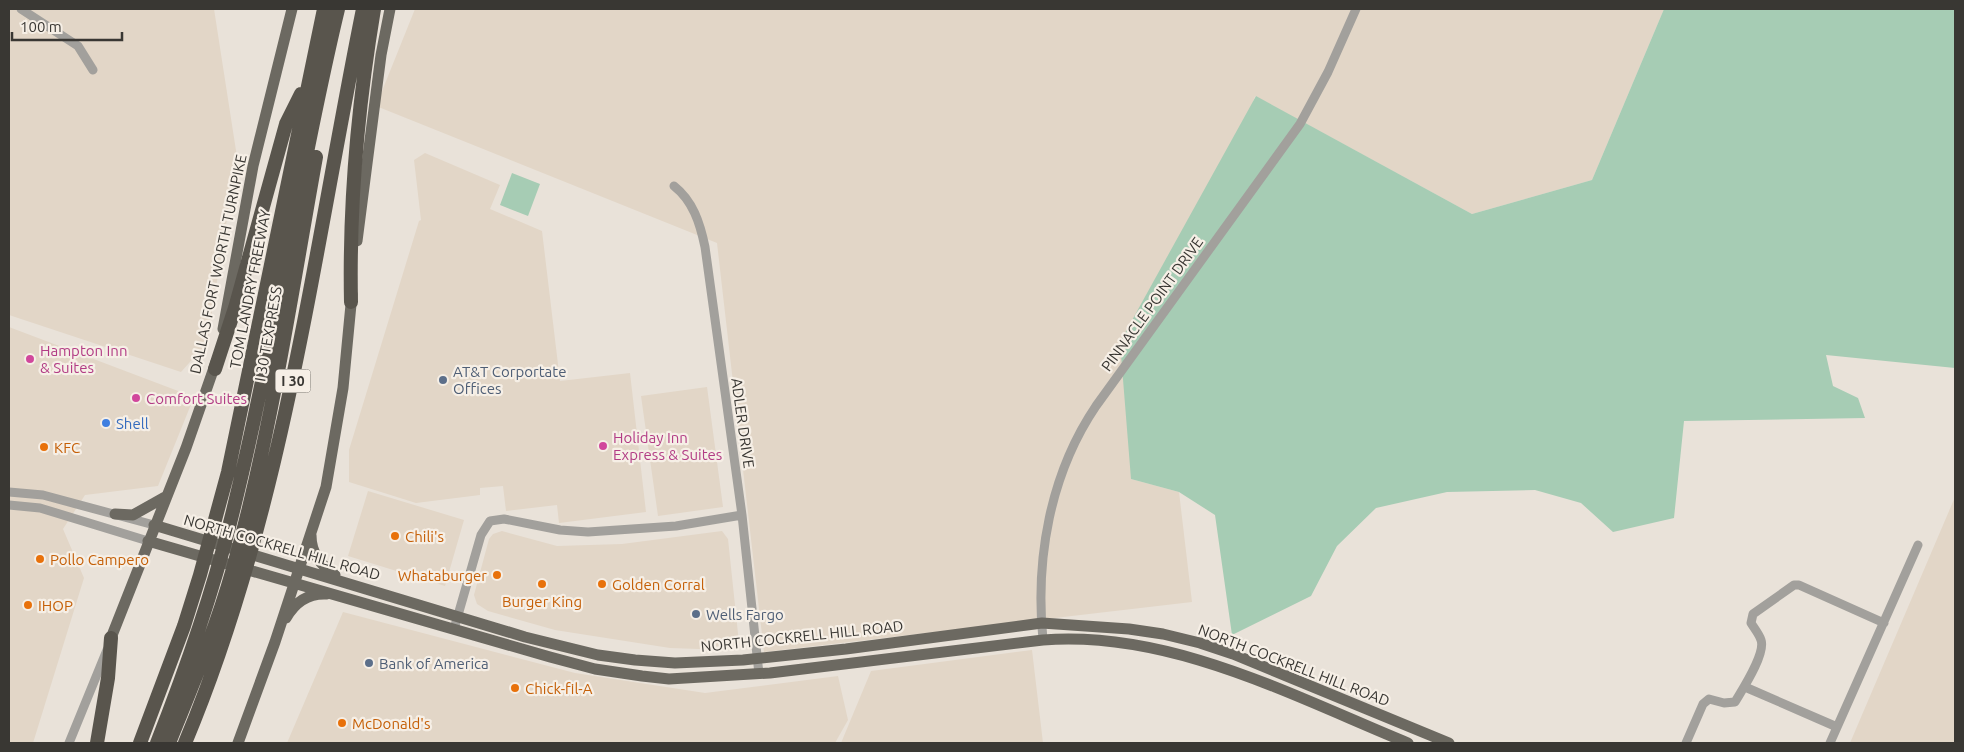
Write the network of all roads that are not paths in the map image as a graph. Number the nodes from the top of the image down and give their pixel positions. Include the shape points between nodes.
1 (21, 9) edge
2 (292, 9) edge
3 (322, 9) edge
4 (338, 9) edge
5 (342, 9) edge
6 (363, 9) edge
7 (374, 9) edge
8 (390, 9) edge
9 (1356, 9) edge
10 (93, 70) dead end
11 (309, 78) junction
12 (302, 183) junction
13 (674, 186) dead end
14 (351, 302) junction
15 (215, 369) junction
16 (9, 492) edge
17 (165, 497) junction
18 (9, 505) edge
19 (115, 514) junction
20 (742, 515) junction
21 (154, 525) junction
22 (311, 530) junction
23 (148, 541) junction
24 (1918, 545) dead end
25 (299, 567) junction
26 (340, 580) junction
27 (294, 582) junction
28 (337, 594) junction
29 (457, 616) junction
30 (1042, 623) junction
31 (1884, 623) junction
32 (454, 629) junction
33 (277, 635) junction
34 (111, 638) junction
35 (1043, 640) junction
36 (598, 654) junction
37 (757, 659) junction
38 (596, 669) junction
39 (759, 674) junction
40 (1745, 687) junction
41 (1837, 727) junction
42 (69, 743) edge
43 (97, 743) edge
44 (140, 743) edge
45 (157, 743) edge
46 (169, 743) edge
47 (185, 743) edge
48 (238, 743) edge
49 (1408, 743) edge
50 (1449, 743) edge
51 (1686, 743) edge
52 (1830, 743) edge

1 - 10 street via 78,46
2 - 15 main road, DALLAS FORT WORTH TURNPIKE via 253,166
3 - 11 highway, TOM LANDRY FREEWAY
3 - 12 highway
4 - 12 highway
5 - 46 highway, I 30 TEXPRESS via 283,351 257,470 232,570
6 - 47 highway, I 30 via 293,379 270,483 225,637
7 - 14 highway via 360,107 350,240
8 - 14 main road via 375,102
9 - 30 street, PINNACLE POINT DRIVE via 1300,124 1084,423 1064,466 1050,513 1042,563
11 - 15 highway via 286,124
11 - 44 highway, TOM LANDRY FREEWAY via 226,481 184,626
12 - 45 highway via 230,526 199,629
13 - 20 street, ADLER DRIVE via 694,210 701,229
14 - 22 main road via 337,431 326,487
15 - 17 main road, DALLAS FORT WORTH TURNPIKE
16 - 19 street, NORTH COCKRELL HILL ROAD via 43,496
17 - 19 main road via 133,515
17 - 21 main road, DALLAS FORT WORTH TURNPIKE
18 - 23 street, NORTH COCKRELL HILL ROAD via 40,508
19 - 21 street, NORTH COCKRELL HILL ROAD
20 - 29 street via 676,526 588,532 504,519 490,521 481,535
20 - 37 street, ADLER DRIVE
21 - 23 main road, DALLAS FORT WORTH TURNPIKE
21 - 25 main road, NORTH COCKRELL HILL ROAD
22 - 25 main road
22 - 26 main road via 313,552
23 - 27 main road, NORTH COCKRELL HILL ROAD
23 - 34 main road, DALLAS FORT WORTH TURNPIKE
24 - 31 street
25 - 26 main road, NORTH COCKRELL HILL ROAD
25 - 27 main road
26 - 29 main road, NORTH COCKRELL HILL ROAD
27 - 28 main road, NORTH COCKRELL HILL ROAD
27 - 33 main road
28 - 32 main road, NORTH COCKRELL HILL ROAD
28 - 33 main road via 322,594 299,602 290,610
29 - 32 street
29 - 36 main road, NORTH COCKRELL HILL ROAD via 525,637
30 - 35 street, PINNACLE POINT DRIVE
30 - 37 main road, NORTH COCKRELL HILL ROAD
30 - 50 main road, NORTH COCKRELL HILL ROAD via 1134,630 1200,643
31 - 40 street via 1800,585 1794,586 1753,614 1751,623 1762,642 1760,655
31 - 41 street
32 - 38 main road, NORTH COCKRELL HILL ROAD
33 - 48 main road
34 - 42 street, DALLAS FORT WORTH TURNPIKE
34 - 43 highway
35 - 39 main road, NORTH COCKRELL HILL ROAD
35 - 49 main road, NORTH COCKRELL HILL ROAD via 1104,640 1178,653 1228,669
36 - 37 main road, NORTH COCKRELL HILL ROAD via 675,663
36 - 38 main road
37 - 39 street, ADLER DRIVE
38 - 39 main road, NORTH COCKRELL HILL ROAD via 669,678
40 - 41 street
40 - 51 street via 1735,702 1709,699 1703,704
41 - 52 street

